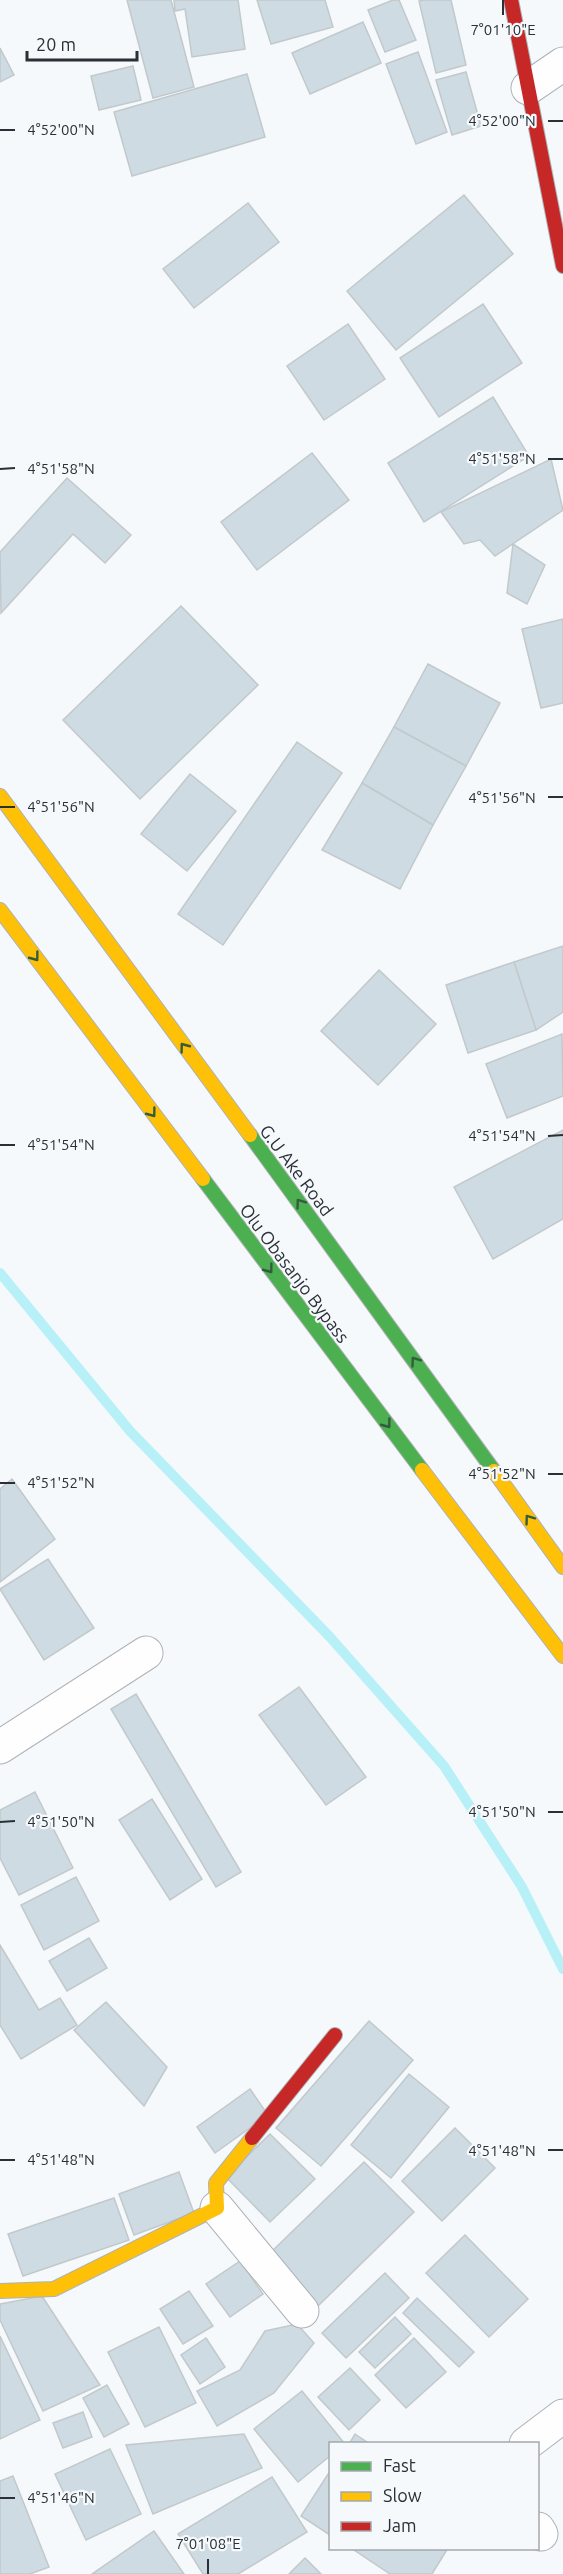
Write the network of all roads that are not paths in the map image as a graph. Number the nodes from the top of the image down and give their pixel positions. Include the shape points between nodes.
1 (511, 0) edge
2 (563, 64) edge
3 (528, 88) junction
4 (563, 266) edge
5 (0, 796) edge
6 (0, 910) edge
7 (563, 1567) edge
8 (146, 1653) dead end
9 (563, 1656) edge
10 (0, 1747) edge
11 (335, 2036) dead end
12 (217, 2208) junction
13 (0, 2291) edge
14 (302, 2311) dead end
15 (563, 2416) edge
16 (529, 2442) edge

1 - 3 main road
2 - 3 street
3 - 4 main road
7 -> 5 main road, G.U Ake Road
6 -> 9 main road, Olu Obasanjo Bypass
8 - 10 street
11 - 12 main road via 216,2183
12 - 13 main road via 54,2289
12 - 14 street
15 - 16 street

